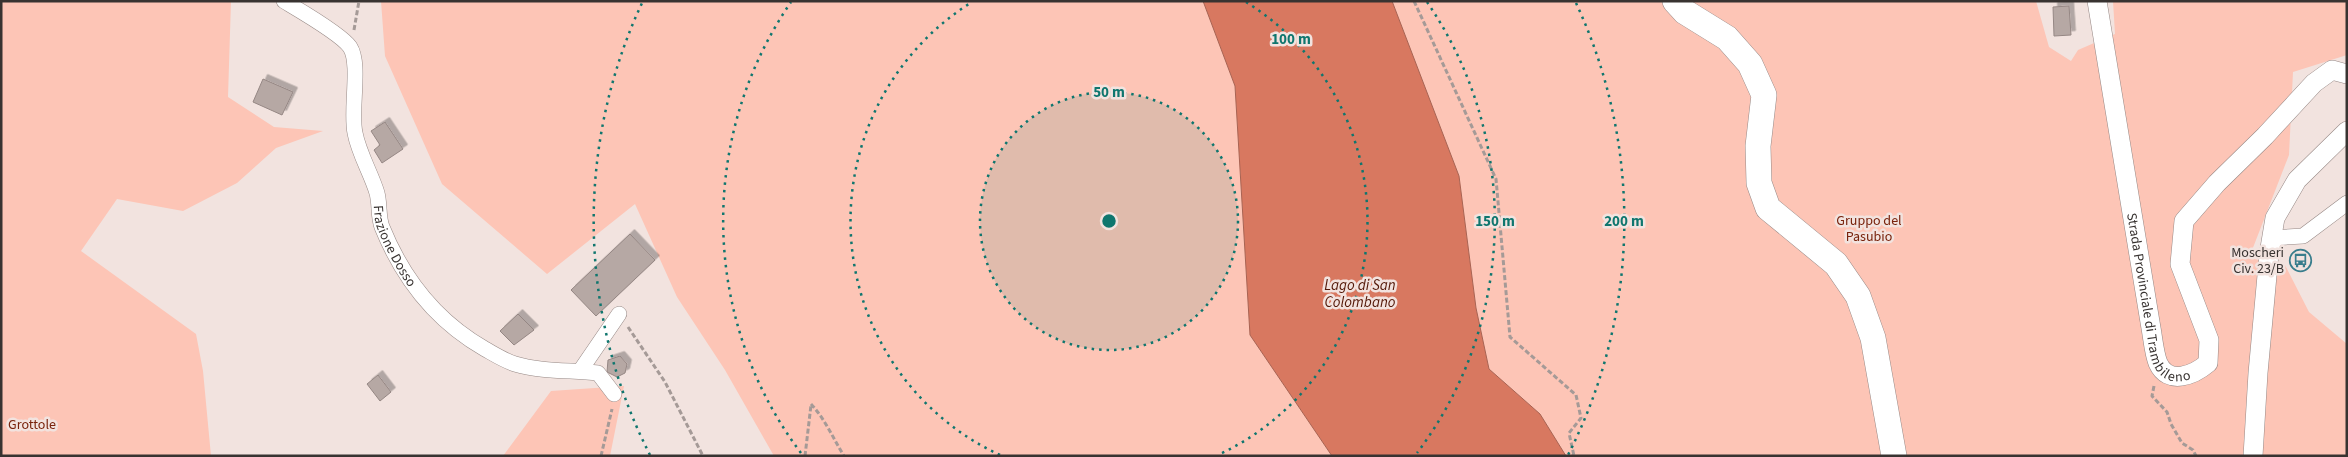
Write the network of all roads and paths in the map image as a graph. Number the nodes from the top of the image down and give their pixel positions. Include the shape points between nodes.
1 (284, 1) edge
2 (359, 1) edge
3 (1414, 1) edge
4 (1675, 1) edge
5 (2097, 1) edge
6 (350, 47) junction
7 (2347, 74) edge
8 (2347, 131) edge
9 (2347, 203) edge
10 (2272, 238) junction
11 (619, 314) joint
12 (2158, 364) junction
13 (580, 371) junction
14 (614, 394) joint
15 (601, 456) edge
16 (703, 456) edge
17 (805, 456) edge
18 (844, 456) edge
19 (1574, 456) edge
20 (1894, 456) edge
21 (2196, 456) edge
22 (2253, 456) edge

1 - 6 street
2 - 6 path
3 - 19 path via 1496,179 1510,337 1576,395 1581,418 1569,433
4 - 20 main road via 1684,12 1727,38 1750,64 1764,95 1758,146 1759,183 1768,208 1836,264 1858,296 1873,338
5 - 12 street, Strada Provinciale di Trambileno
6 - 13 street, Frazione Dosso via 355,69 355,133 377,195 382,225 422,299 466,338 514,364
7 - 12 street, Strada Provinciale di Trambileno via 2332,70 2314,83 2184,221 2180,264 2209,340 2208,363 2197,373 2183,377 2168,374
8 - 10 street via 2297,180 2275,218
9 - 10 street via 2303,236
10 - 22 street
11 - 13 street
11 - 16 path via 665,382
12 - 21 path via 2152,396 2167,412 2170,424 2182,443
13 - 14 street, Frazione Dosso via 598,373
14 - 15 path
17 - 18 path via 811,404 822,415

